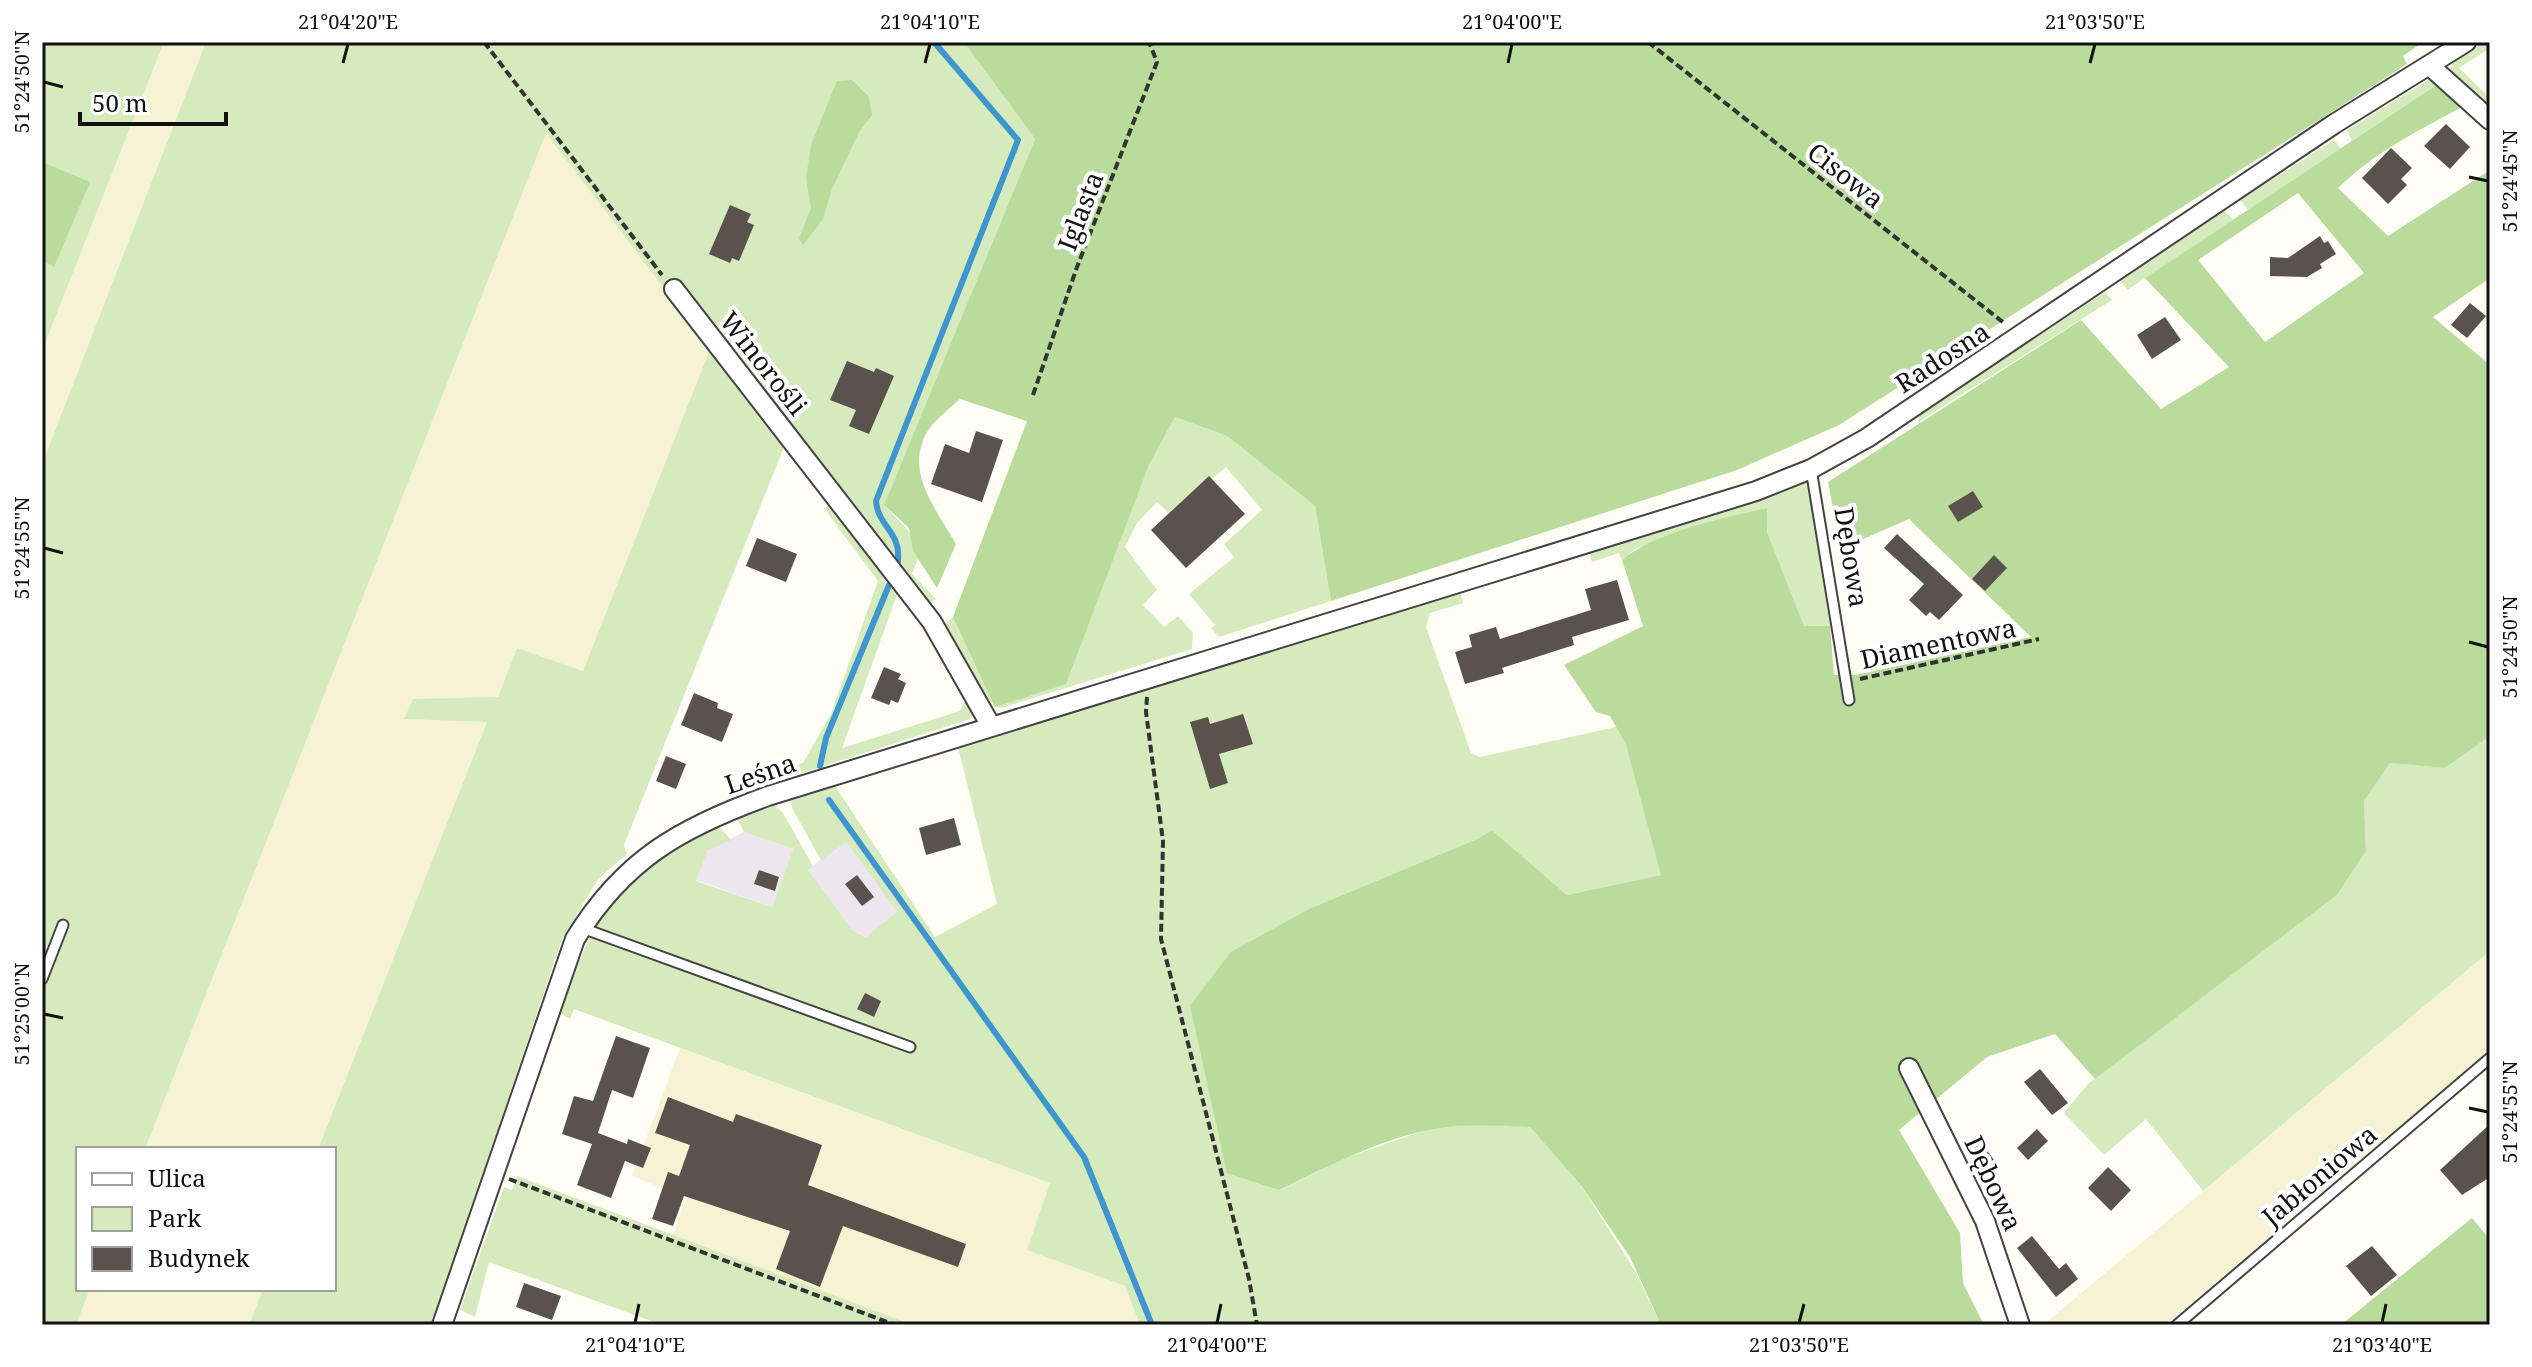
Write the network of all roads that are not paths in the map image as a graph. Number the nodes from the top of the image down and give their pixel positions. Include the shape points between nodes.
1 (2466, 42) edge
2 (2430, 66) junction
3 (2490, 120) edge
4 (674, 289) road end
5 (1811, 469) junction
6 (1392, 601) joint
7 (1849, 700) dead end
8 (991, 726) junction
9 (63, 925) dead end
10 (582, 928) junction
11 (42, 979) edge
12 (910, 1047) dead end
13 (2490, 1058) edge
14 (1909, 1068) dead end
15 (442, 1325) edge
16 (2020, 1325) edge
17 (2177, 1325) edge

1 - 2 street, Radosna
2 - 3 street
2 - 5 street, Radosna via 2334,124 1867,438
4 - 8 street, Winorośli via 932,622
5 - 6 street, Radosna via 1756,491
5 - 7 lane, Dębowa
6 - 8 street, Leśna
8 - 10 street, Leśna via 768,796 692,827 632,867
9 - 11 lane
10 - 12 lane
10 - 15 street, Leśna
13 - 17 lane, Jabłoniowa
14 - 16 street, Dębowa via 1985,1221

